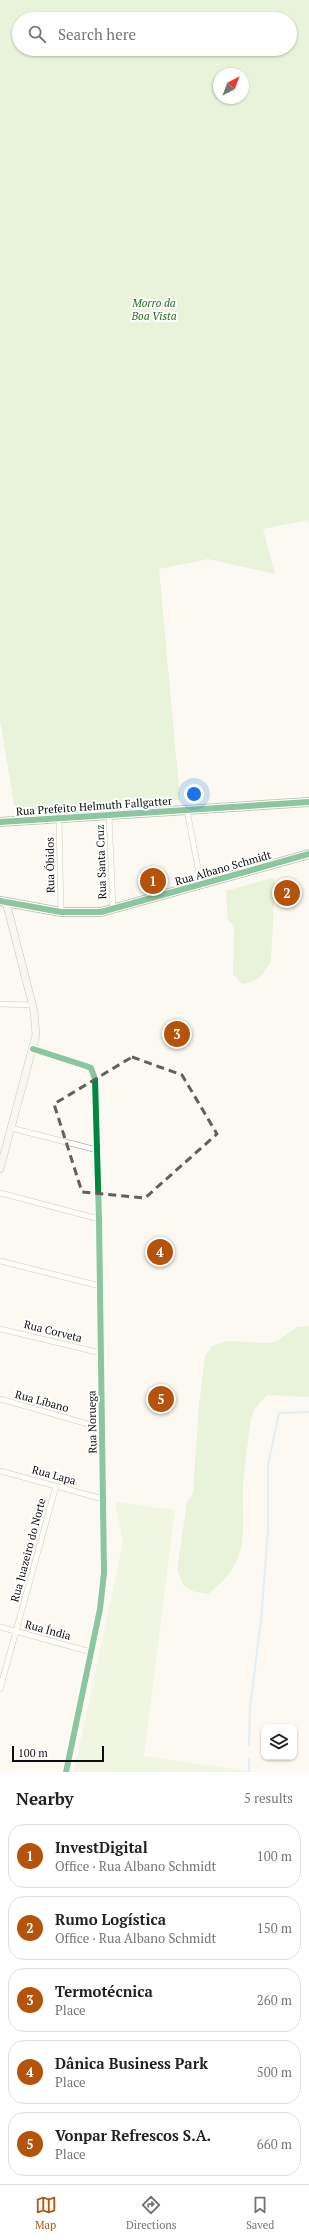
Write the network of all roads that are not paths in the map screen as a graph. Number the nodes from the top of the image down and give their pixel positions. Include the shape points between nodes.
1 (309, 802) edge
2 (187, 810) junction
3 (109, 815) junction
4 (60, 818) junction
5 (0, 822) edge
6 (309, 854) edge
7 (201, 884) junction
8 (3, 902) edge
9 (113, 909) junction
10 (61, 912) junction
11 (0, 1004) edge
12 (32, 1005) junction
13 (34, 1049) junction
14 (11, 1128) junction
15 (97, 1150) junction
16 (0, 1168) edge
17 (0, 1194) edge
18 (99, 1219) junction
19 (0, 1260) edge
20 (100, 1286) junction
21 (0, 1329) edge
22 (101, 1353) junction
23 (0, 1399) edge
24 (102, 1428) junction
25 (0, 1471) edge
26 (56, 1486) junction
27 (103, 1499) junction
28 (0, 1627) edge
29 (16, 1631) junction
30 (91, 1652) junction
31 (0, 1689) edge
32 (66, 1772) edge

1 - 2 main road, Rua Prefeito Helmuth Fallgatter
2 - 3 main road, Rua Prefeito Helmuth Fallgatter
2 - 7 street
3 - 4 main road, Rua Prefeito Helmuth Fallgatter
3 - 9 street, Rua Santa Cruz
4 - 5 main road, Rua Prefeito Helmuth Fallgatter
4 - 10 street, Rua Óbidos
6 - 7 main road, Rua Albano Schmidt
7 - 9 main road, Rua Albano Schmidt
8 - 10 main road, Rua Albano Schmidt
8 - 12 street
9 - 10 main road, Rua Albano Schmidt via 89,913
11 - 12 street
12 - 13 street via 36,1027
13 - 14 street
13 - 15 street, Rua Noruega via 91,1068 95,1078
14 - 15 street
14 - 16 street
15 - 18 street, Rua Noruega
17 - 18 street
18 - 20 street, Rua Noruega
19 - 20 street
20 - 22 street, Rua Noruega
21 - 22 street, Rua Corveta
22 - 24 street, Rua Noruega
23 - 24 street, Rua Líbano
24 - 27 street, Rua Noruega
25 - 26 street, Rua Lapa
26 - 27 street, Rua Lapa
26 - 29 street, Rua Juazeiro do Norte
27 - 30 street, Rua Noruega via 103,1585
28 - 29 street, Rua Índia
29 - 30 street, Rua Índia
29 - 31 street, Rua Juazeiro do Norte
30 - 32 street, Rua Noruega

